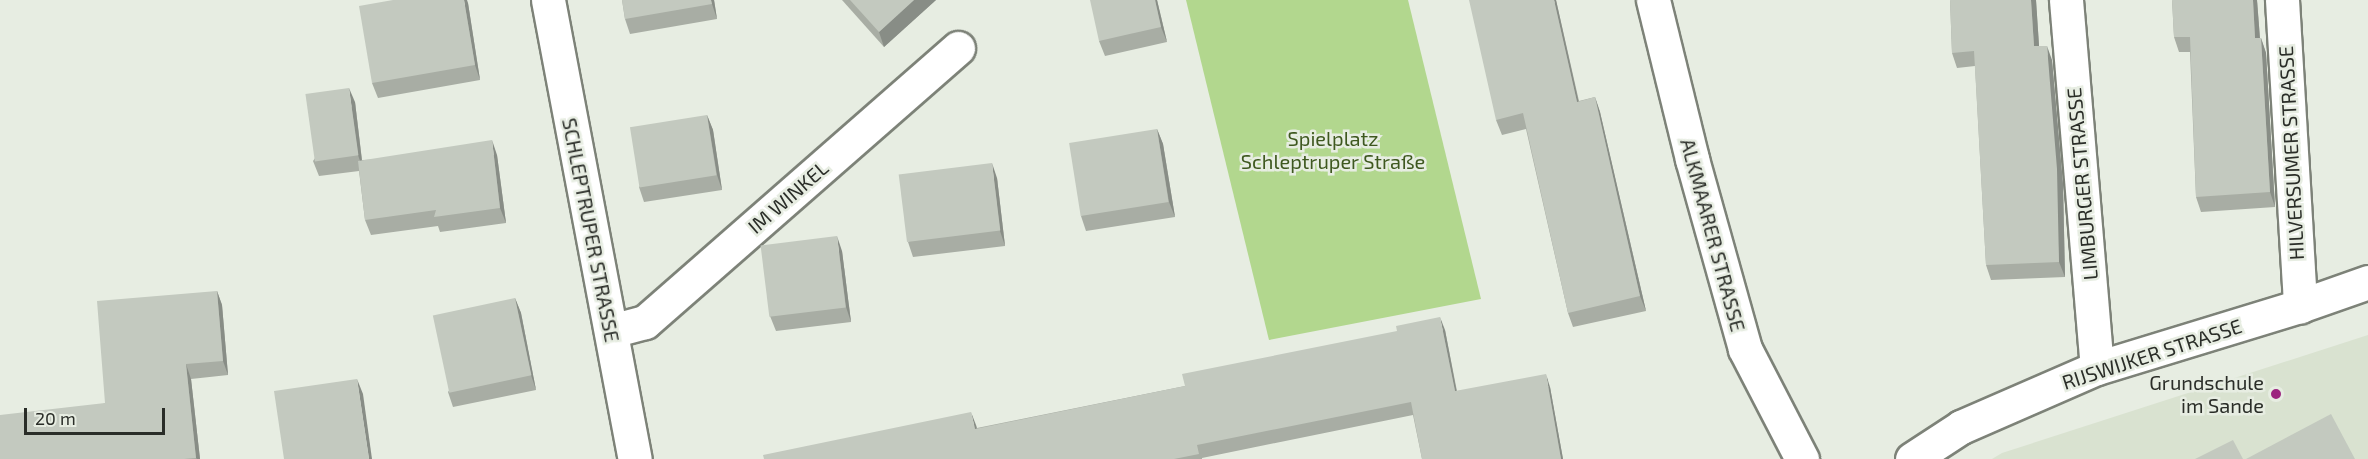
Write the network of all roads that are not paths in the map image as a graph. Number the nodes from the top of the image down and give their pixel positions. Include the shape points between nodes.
1 (548, 0) edge
2 (1653, 0) edge
3 (2067, 0) edge
4 (2282, 0) edge
5 (958, 48) dead end
6 (2368, 282) edge
7 (2301, 306) junction
8 (611, 331) junction
9 (2097, 368) junction
10 (635, 459) edge
11 (1802, 459) edge
12 (1912, 459) edge

1 - 8 street, SCHLEPTRUPER STRASSE
2 - 11 street, ALKMAARER STRASSE via 1745,349
3 - 9 street, LIMBURGER STRASSE
4 - 7 street, HILVERSUMER STRASSE
5 - 8 street, IM WINKEL via 645,322
6 - 7 street, RIJSWIJKER STRASSE
7 - 9 street, RIJSWIJKER STRASSE
8 - 10 street, SCHLEPTRUPER STRASSE
9 - 12 street, RIJSWIJKER STRASSE via 1961,427

